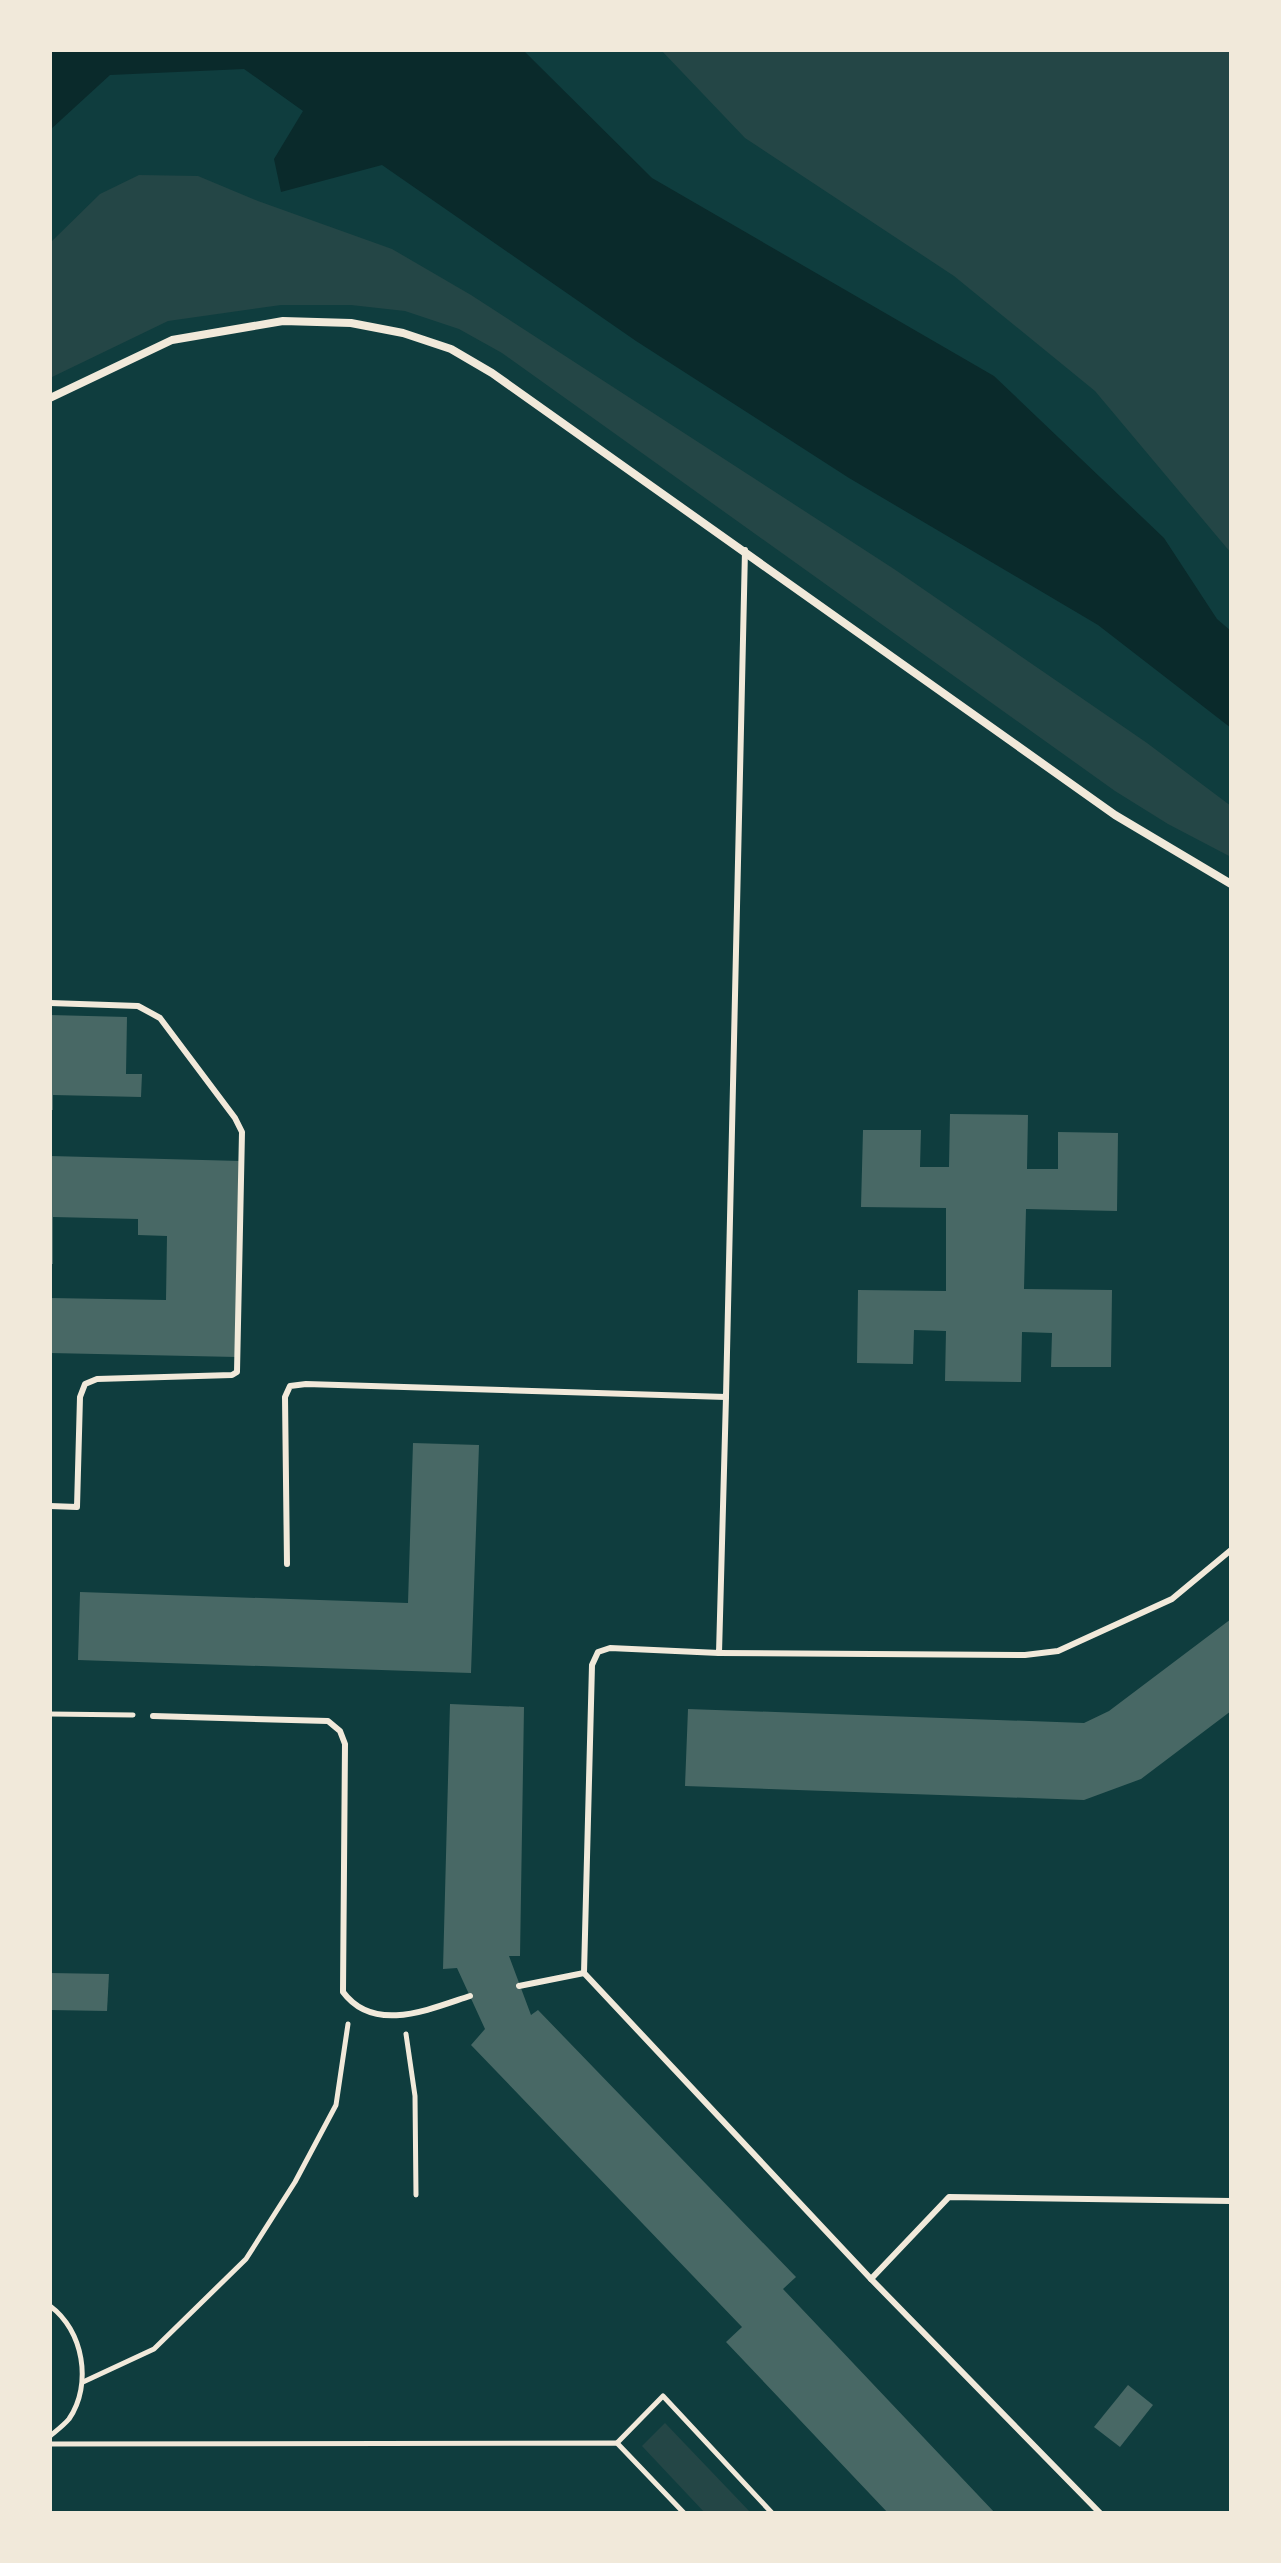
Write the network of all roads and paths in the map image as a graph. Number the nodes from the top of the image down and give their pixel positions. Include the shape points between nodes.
1 (50, 398) edge
2 (745, 550) junction
3 (1231, 884) edge
4 (50, 1003) edge
5 (726, 1397) junction
6 (50, 1506) edge
7 (1231, 1550) edge
8 (287, 1564) dead end
9 (719, 1653) junction
10 (50, 1714) edge
11 (153, 1716) joint
12 (584, 1973) junction
13 (519, 1986) dead end
14 (470, 1996) dead end
15 (351, 2003) junction
16 (403, 2017) junction
17 (416, 2195) dead end
18 (1231, 2201) edge
19 (871, 2279) junction
20 (50, 2306) edge
21 (83, 2382) junction
22 (50, 2436) edge
23 (617, 2443) junction
24 (50, 2444) edge
25 (684, 2513) edge
26 (772, 2513) edge
27 (1100, 2513) edge

1 - 2 street via 172,340 283,321 351,323 403,333 451,349 492,373
2 - 3 street via 1115,815
2 - 5 lane
4 - 6 lane via 138,1006 160,1018 242,1132 237,1372 97,1379 85,1384 80,1397 77,1507
5 - 8 lane via 290,1386 285,1397
5 - 9 lane
7 - 9 lane via 1172,1599 1058,1651
9 - 12 lane via 610,1648 598,1652 592,1665
10 - 11 path
11 - 15 lane via 328,1721 340,1731 345,1744 343,1992
12 - 13 lane
12 - 19 lane
14 - 16 lane
15 - 16 lane
15 - 21 path via 336,2105 246,2259 154,2349
16 - 17 path via 415,2096
18 - 19 lane via 949,2197
19 - 27 lane
20 - 21 path via 61,2314 79,2346
21 - 22 path via 69,2418
23 - 24 path
23 - 25 path
23 - 26 path via 663,2396

